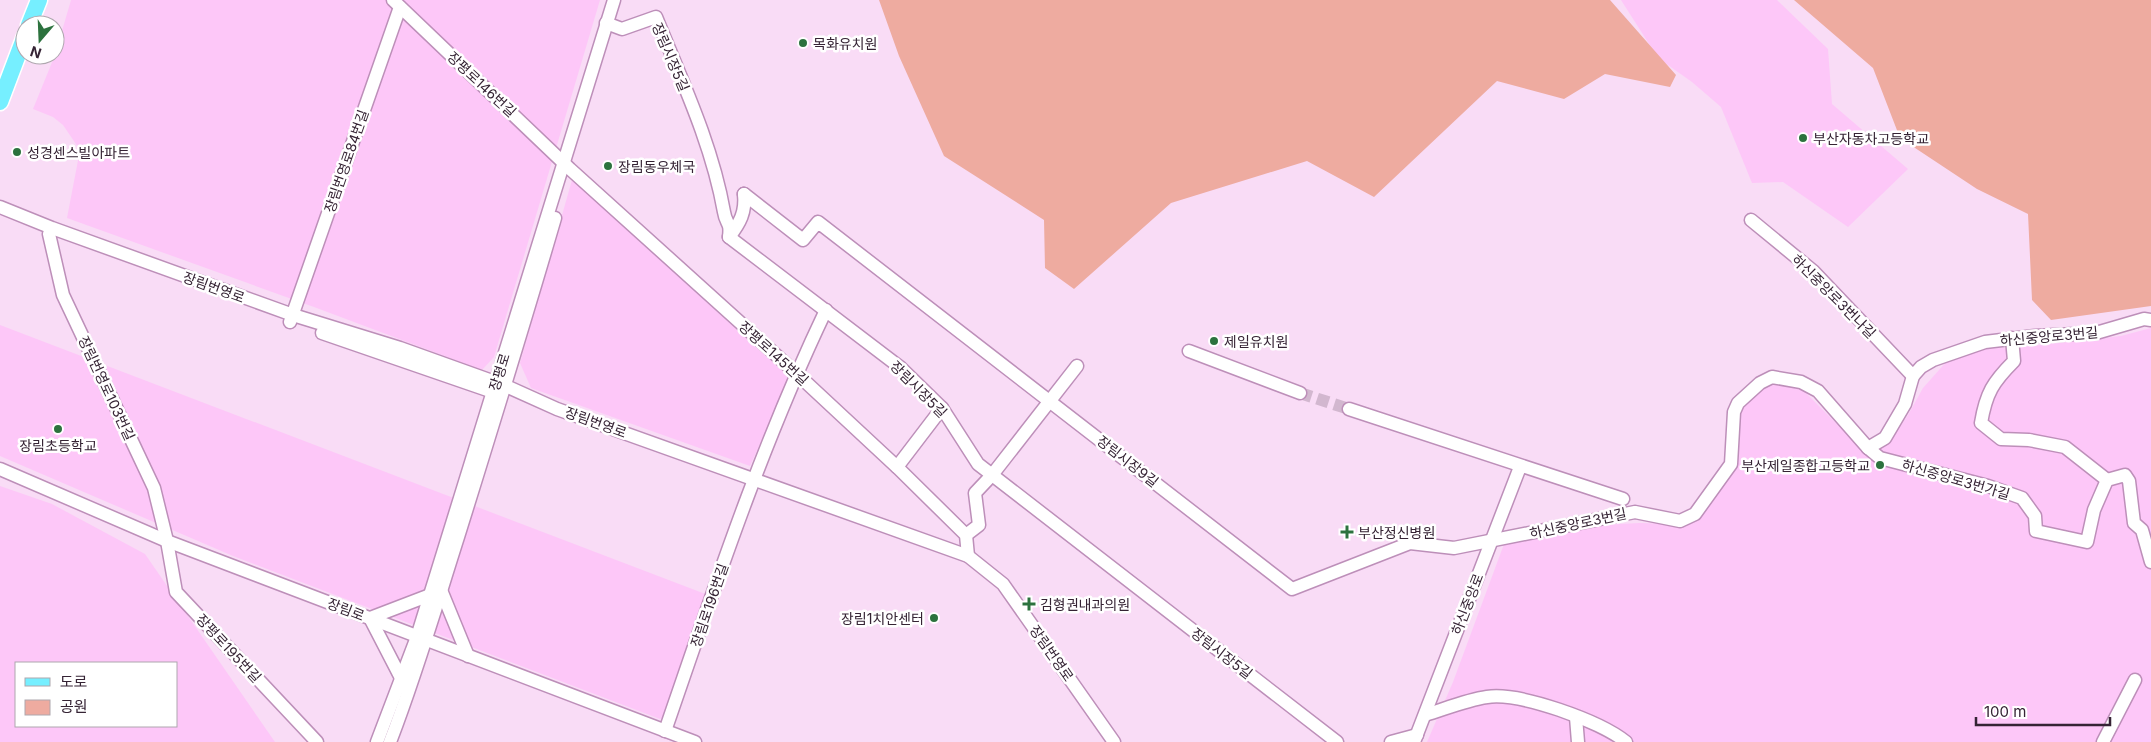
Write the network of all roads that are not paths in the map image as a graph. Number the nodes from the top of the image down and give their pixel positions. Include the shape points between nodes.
1 (39, 0) edge
2 (614, 0) edge
3 (622, 0) edge
4 (396, 3) edge
5 (33, 15) edge
6 (610, 25) junction
7 (15, 62) edge
8 (0, 102) edge
9 (567, 165) junction
10 (0, 207) edge
11 (0, 216) edge
12 (1751, 220) dead end
13 (51, 231) junction
14 (730, 237) junction
15 (826, 310) junction
16 (292, 319) junction
17 (2151, 320) edge
18 (2012, 338) junction
19 (1189, 351) dead end
20 (1077, 366) dead end
21 (796, 373) junction
22 (1913, 376) junction
23 (499, 389) junction
24 (1300, 393) tunnel mouth
25 (1050, 400) junction
26 (942, 408) junction
27 (1349, 409) tunnel mouth
28 (1868, 448) junction
29 (1520, 466) junction
30 (897, 467) junction
31 (0, 469) edge
32 (992, 475) junction
33 (753, 479) junction
34 (2107, 480) junction
35 (1622, 500) dead end
36 (966, 535) junction
37 (167, 541) junction
38 (1490, 542) junction
39 (968, 556) junction
40 (2151, 562) edge
41 (435, 593) junction
42 (370, 618) junction
43 (421, 638) junction
44 (468, 656) junction
45 (401, 678) junction
46 (2135, 680) dead end
47 (1424, 715) junction
48 (1576, 717) junction
49 (664, 731) junction
50 (1415, 738) edge
51 (317, 742) edge
52 (377, 742) edge
53 (390, 742) edge
54 (694, 742) edge
55 (1114, 742) edge
56 (1337, 742) edge
57 (1390, 742) edge
58 (1578, 742) edge
59 (1626, 742) edge
60 (2102, 742) edge

1 - 5 main road
2 - 6 street, 장평로
3 - 6 street, 장평로
4 - 9 street, 장평로146번길
4 - 16 street, 장림번영로84번길
6 - 9 street, 장평로
6 - 14 street, 장림시장5길 via 622,29 656,17 713,164 725,217 731,225
7 - 8 main road
9 - 21 street, 장평로145번길
9 - 23 street, 장평로
10 - 13 street, 장림번영로
11 - 13 street, 장림번영로
12 - 22 street, 하신중앙로3번나길 via 1813,271
13 - 16 street, 장림번영로
13 - 37 street, 장림번영로103번길 via 63,295 154,488
14 - 15 street, 장림시장5길
14 - 25 street, 장림시장9길 via 745,208 744,194 803,240 818,222
15 - 21 street, 장림로196번길
15 - 26 street, 장림시장5길 via 901,368
16 - 23 street, 장림번영로 via 400,348
17 - 18 street, 하신중앙로3번길 via 2144,319 2096,333
18 - 22 street, 하신중앙로3번길 via 1985,342 1933,360
18 - 34 street via 2014,361 1997,378 1984,401 1981,423 2000,439 2029,440 2065,447
19 - 24 street
20 - 25 street
21 - 30 street, 장평로145번길
21 - 33 street, 장림로196번길
22 - 28 street via 1905,404 1885,438
23 - 33 street, 장림번영로
23 - 41 street, 장평로
25 - 32 street
25 - 38 street, 장림시장9길 via 1292,589 1410,544 1454,548
26 - 30 street
26 - 32 street, 장림시장5길 via 978,464
27 - 29 street
28 - 34 street, 하신중앙로3번가길 via 1880,458 2022,498 2035,516 2036,531 2088,542 2094,510
28 - 38 street, 하신중앙로3번길 via 1818,391 1801,382 1772,377 1760,383 1738,403 1734,412 1731,464 1695,514 1680,520 1635,512
29 - 35 street
29 - 38 street, 하신중앙로
30 - 36 street, 장평로145번길
31 - 37 street, 장림로
32 - 36 street via 975,493 979,525
32 - 56 street, 장림시장5길
33 - 39 street, 장림번영로
33 - 49 street, 장림로196번길
34 - 40 street via 2125,475 2129,482 2134,523 2142,530
36 - 39 street
37 - 42 street, 장림로
37 - 51 street, 장평로195번길 via 176,592
38 - 47 street, 하신중앙로
39 - 55 street, 장림번영로 via 1004,584
41 - 42 street
41 - 43 street, 장평로
41 - 44 street
42 - 43 street, 장림로
42 - 45 street
43 - 44 street, 장림로
43 - 45 street, 장평로
43 - 53 street, 장평로 via 403,709
44 - 49 street, 장림로
45 - 52 street, 장평로
46 - 60 street
47 - 48 street via 1488,697 1522,698
47 - 50 street, 하신중앙로
48 - 58 street
48 - 59 street via 1618,735
49 - 54 street, 장림로
50 - 57 street

